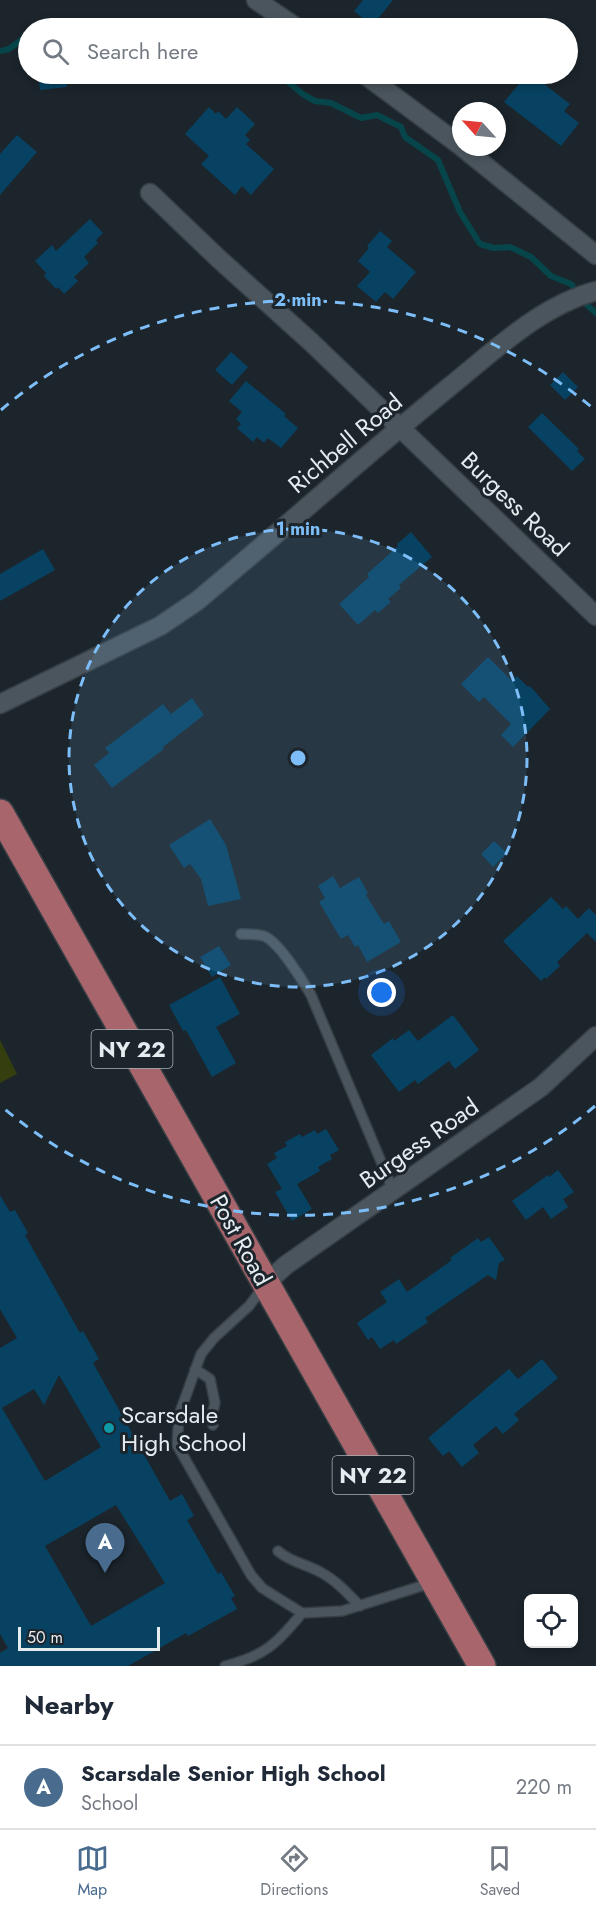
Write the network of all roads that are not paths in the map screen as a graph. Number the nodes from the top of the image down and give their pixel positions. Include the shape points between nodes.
1 (256, 0) edge
2 (282, 18) edge
3 (377, 84) edge
4 (452, 140) edge
5 (472, 156) edge
6 (150, 193) dead end
7 (596, 255) edge
8 (592, 292) edge
9 (400, 427) junction
10 (596, 616) edge
11 (0, 704) edge
12 (0, 813) edge
13 (241, 934) dead end
14 (596, 1036) edge
15 (393, 1190) junction
16 (265, 1284) junction
17 (195, 1370) junction
18 (213, 1425) dead end
19 (278, 1551) dead end
20 (433, 1582) junction
21 (360, 1606) junction
22 (302, 1613) junction
23 (225, 1666) edge
24 (482, 1666) edge

1 - 2 street
3 - 4 street
5 - 7 street
6 - 9 street, Burgess Road
8 - 9 street, Richbell Road via 536,318
9 - 10 street, Burgess Road
9 - 11 street, Richbell Road via 196,602 160,626
12 - 16 main road, Post Road / NY 22
13 - 15 lane via 270,939 306,986
14 - 15 street, Burgess Road via 541,1087
15 - 16 street, Burgess Road
16 - 17 lane via 249,1306 214,1338 201,1354
16 - 20 main road, Post Road / NY 22
17 - 18 lane via 210,1379 215,1402
17 - 22 lane via 179,1415 177,1445 251,1575 262,1588
19 - 21 lane via 327,1576
20 - 21 lane
20 - 24 main road, Post Road / NY 22
21 - 22 lane
22 - 23 lane via 265,1651

